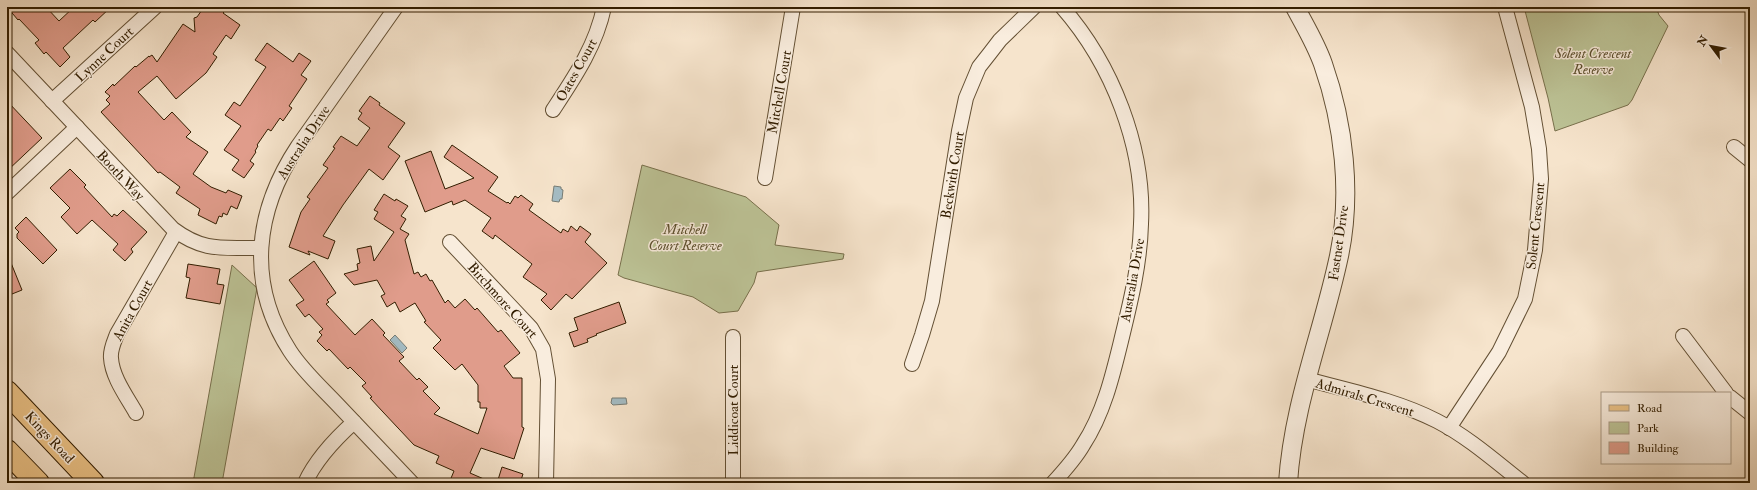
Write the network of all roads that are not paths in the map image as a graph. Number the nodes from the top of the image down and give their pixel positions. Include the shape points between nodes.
1 (155, 7) edge
2 (396, 7) edge
3 (604, 7) edge
4 (793, 7) edge
5 (1034, 7) edge
6 (1062, 7) edge
7 (1295, 7) edge
8 (1505, 7) edge
9 (7, 53) edge
10 (52, 101) junction
11 (553, 110) dead end
12 (77, 128) junction
13 (1734, 147) dead end
14 (1750, 160) edge
15 (765, 178) dead end
16 (7, 193) edge
17 (176, 232) junction
18 (450, 242) dead end
19 (261, 248) junction
20 (733, 336) dead end
21 (1683, 336) dead end
22 (912, 364) dead end
23 (1306, 379) junction
24 (7, 392) edge
25 (1725, 392) edge
26 (1731, 398) edge
27 (136, 413) dead end
28 (1750, 414) edge
29 (354, 422) junction
30 (1450, 428) junction
31 (7, 451) edge
32 (32, 480) edge
33 (89, 482) edge
34 (304, 483) edge
35 (412, 483) edge
36 (546, 483) edge
37 (733, 483) edge
38 (1053, 483) edge
39 (1288, 483) edge
40 (1522, 483) edge

1 - 10 street, Lynne Court
2 - 19 street, Australia Drive via 298,146 275,186 265,217
3 - 11 street, Oates Court via 592,45
4 - 15 street, Mitchell Court
5 - 22 street, Beckwith Court via 1000,40 979,67 966,98 932,301
6 - 38 street, Australia Drive via 1088,41 1106,72 1122,110 1135,155 1141,223 1138,268 1107,393 1083,445
7 - 23 street, Fastnet Drive via 1315,44 1330,85 1342,146 1345,181 1340,254
8 - 30 street, Solent Crescent via 1532,107 1539,149 1541,179 1535,250 1525,299 1499,352
9 - 10 street, Booth Way
10 - 12 street, Booth Way
12 - 16 street
12 - 17 street, Booth Way
13 - 14 street
17 - 19 street, Booth Way via 193,242 211,247
17 - 27 street, Anita Court via 112,346 110,358 113,370
18 - 36 street, Birchmore Court via 531,328 543,349 548,379
19 - 29 street, Australia Drive via 267,299 282,336 299,364
20 - 37 street, Liddicoat Court
21 - 25 street
23 - 30 street, Admirals Crescent via 1398,404
23 - 39 street, Fastnet Drive
24 - 33 main road, Kings Road
26 - 28 street
29 - 34 street via 327,448
29 - 35 street, Australia Drive
30 - 40 street, Admirals Crescent
31 - 32 main road

